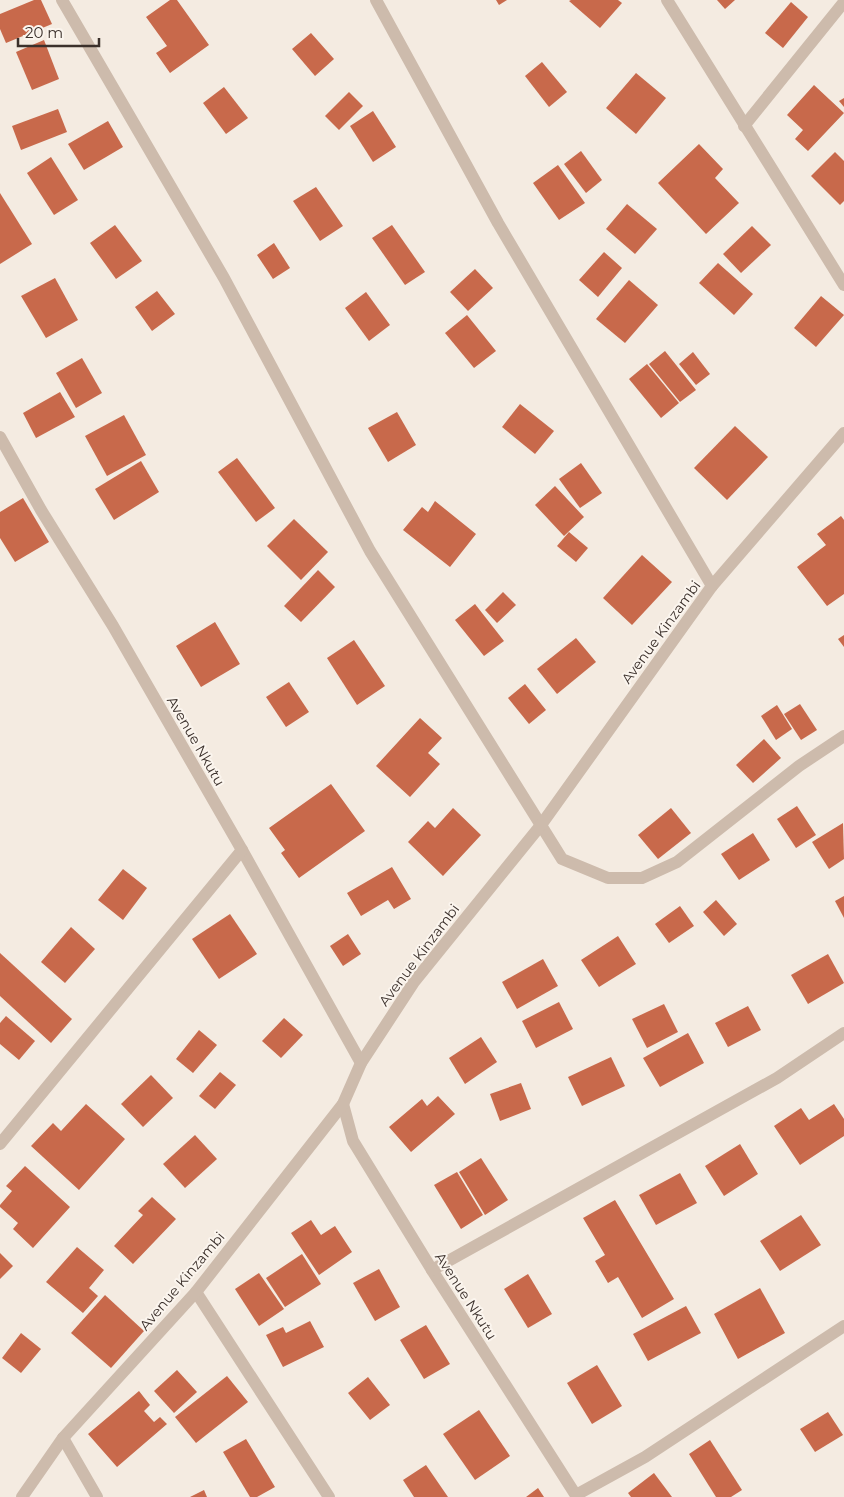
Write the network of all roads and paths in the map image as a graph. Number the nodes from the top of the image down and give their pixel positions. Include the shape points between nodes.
1 (62, 0) edge
2 (376, 0) edge
3 (667, 0) edge
4 (844, 2) edge
5 (744, 126) junction
6 (844, 285) edge
7 (844, 433) edge
8 (0, 436) edge
9 (712, 586) junction
10 (844, 736) edge
11 (540, 825) junction
12 (242, 850) junction
13 (844, 1033) edge
14 (361, 1063) junction
15 (343, 1104) junction
16 (0, 1144) edge
17 (432, 1270) junction
18 (196, 1292) junction
19 (844, 1326) edge
20 (63, 1438) junction
21 (577, 1496) edge
22 (22, 1497) edge
23 (97, 1497) edge
24 (329, 1497) edge

1 - 11 street via 224,278 370,551
2 - 9 street via 498,223
3 - 5 street
4 - 5 street
5 - 6 street
7 - 9 street, Avenue Kinzambi
8 - 12 street, Avenue Nkutu
9 - 11 street, Avenue Kinzambi
10 - 11 street via 799,766 677,862 642,878 608,878 562,860
11 - 14 street, Avenue Kinzambi via 414,982
12 - 14 street, Avenue Nkutu
12 - 16 street
13 - 17 street via 776,1078
14 - 15 street, Avenue Kinzambi
15 - 17 street, Avenue Nkutu via 353,1142
15 - 18 street, Avenue Kinzambi
17 - 21 street, Avenue Nkutu
18 - 20 street, Avenue Kinzambi
18 - 24 street
19 - 21 street via 646,1457
20 - 22 street, Avenue Kinzambi
20 - 23 street

